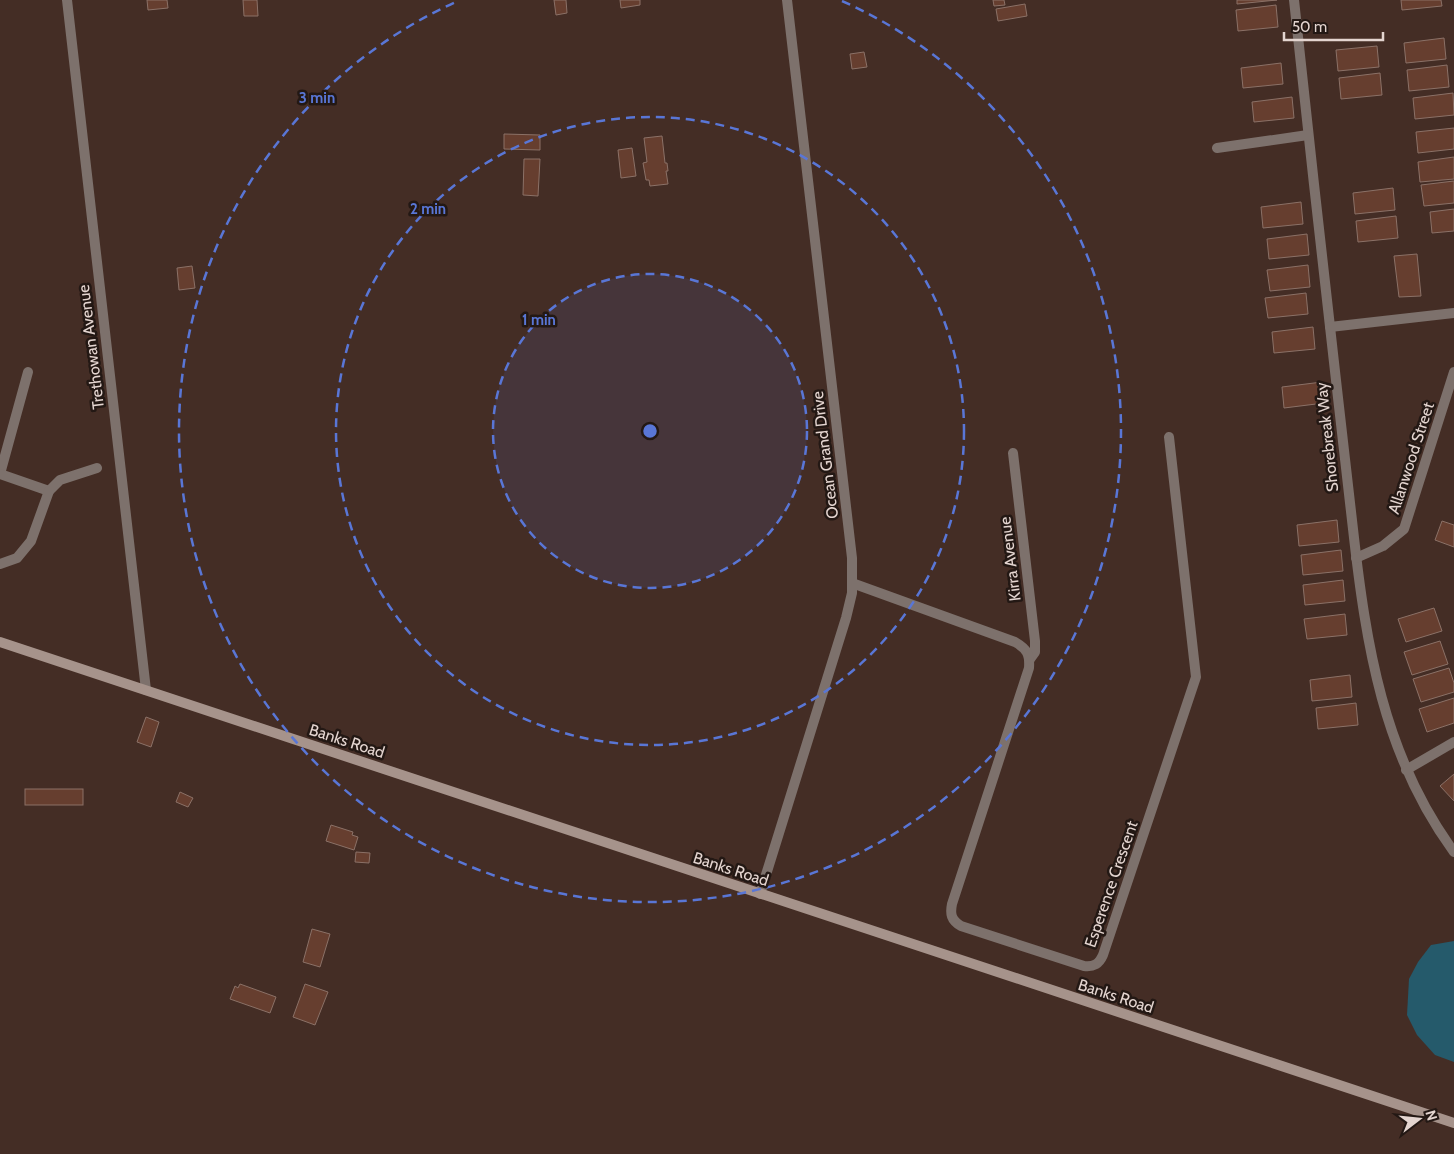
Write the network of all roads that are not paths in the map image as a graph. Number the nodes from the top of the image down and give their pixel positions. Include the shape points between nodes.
1 (67, 0) edge
2 (787, 0) edge
3 (1294, 0) edge
4 (1308, 135) junction
5 (1217, 148) dead end
6 (1454, 313) edge
7 (1330, 327) junction
8 (28, 372) dead end
9 (1454, 372) edge
10 (1169, 437) dead end
11 (1013, 454) dead end
12 (97, 468) dead end
13 (0, 474) edge
14 (49, 491) junction
15 (1356, 558) junction
16 (0, 564) edge
17 (852, 584) junction
18 (0, 642) edge
19 (1030, 659) junction
20 (146, 690) junction
21 (1454, 742) edge
22 (1406, 770) junction
23 (1454, 852) edge
24 (760, 894) junction
25 (1454, 1123) edge

1 - 20 street, Trethowan Avenue
2 - 17 street, Ocean Grand Drive via 852,558
3 - 4 street, Shorebreak Way
4 - 5 street
4 - 7 street, Shorebreak Way
6 - 7 street
7 - 15 street, Shorebreak Way
8 - 13 street
9 - 15 street, Allanwood Street via 1404,529 1383,546
10 - 19 street, Esperence Crescent via 1196,677 1103,955 1091,967 961,926 953,922 952,917 952,904
11 - 19 street, Kirra Avenue via 1035,641 1035,652
12 - 14 street via 60,480
13 - 14 street
14 - 16 street via 31,540 16,558
15 - 22 street, Shorebreak Way via 1369,650 1389,725
17 - 19 street via 1015,642 1024,648
17 - 24 street, Ocean Grand Drive via 846,618
18 - 20 street, Banks Road
20 - 24 street, Banks Road
21 - 22 street
22 - 23 street, Shorebreak Way via 1435,826
24 - 25 street, Banks Road

